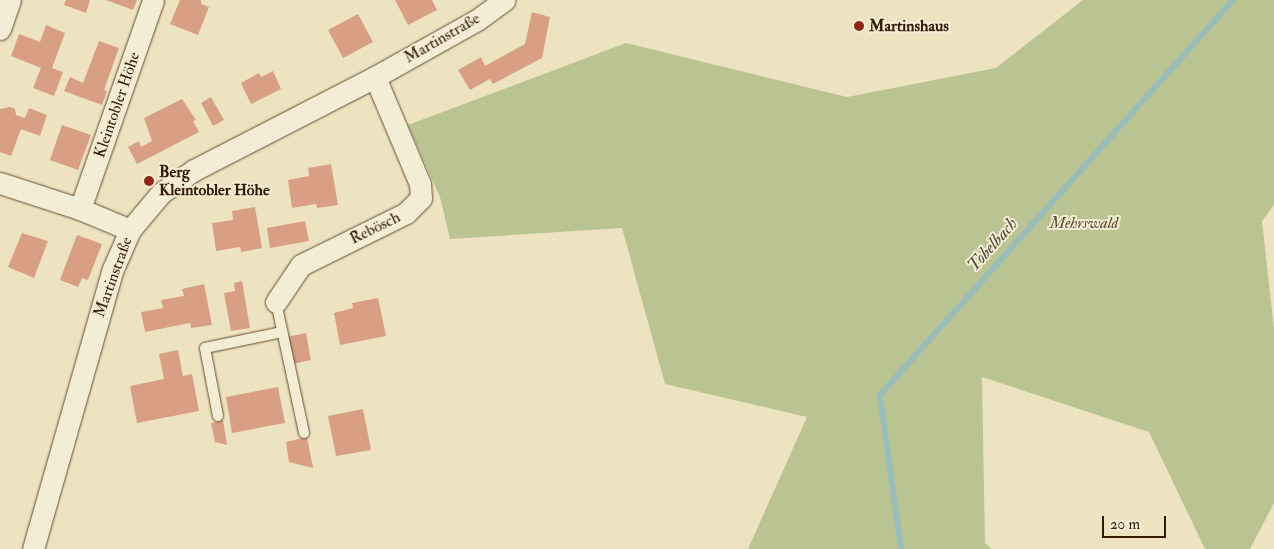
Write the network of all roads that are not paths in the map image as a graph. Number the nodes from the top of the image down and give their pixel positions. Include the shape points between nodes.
1 (10, 0) edge
2 (154, 0) edge
3 (505, 0) edge
4 (0, 28) edge
5 (375, 77) junction
6 (0, 183) edge
7 (80, 209) junction
8 (130, 230) junction
9 (276, 302) joint
10 (282, 332) junction
11 (218, 416) dead end
12 (304, 433) dead end
13 (33, 549) edge

1 - 4 street
2 - 7 street, Kleintobler Höhe
3 - 5 street, Martinstraße via 477,20
5 - 8 street, Martinstraße via 194,170 161,193
5 - 9 street, Rebösch via 420,184 421,198 406,213 301,265
6 - 7 street
7 - 8 street
8 - 13 street, Martinstraße via 113,268
9 - 10 lane
10 - 11 lane via 205,348
10 - 12 lane

